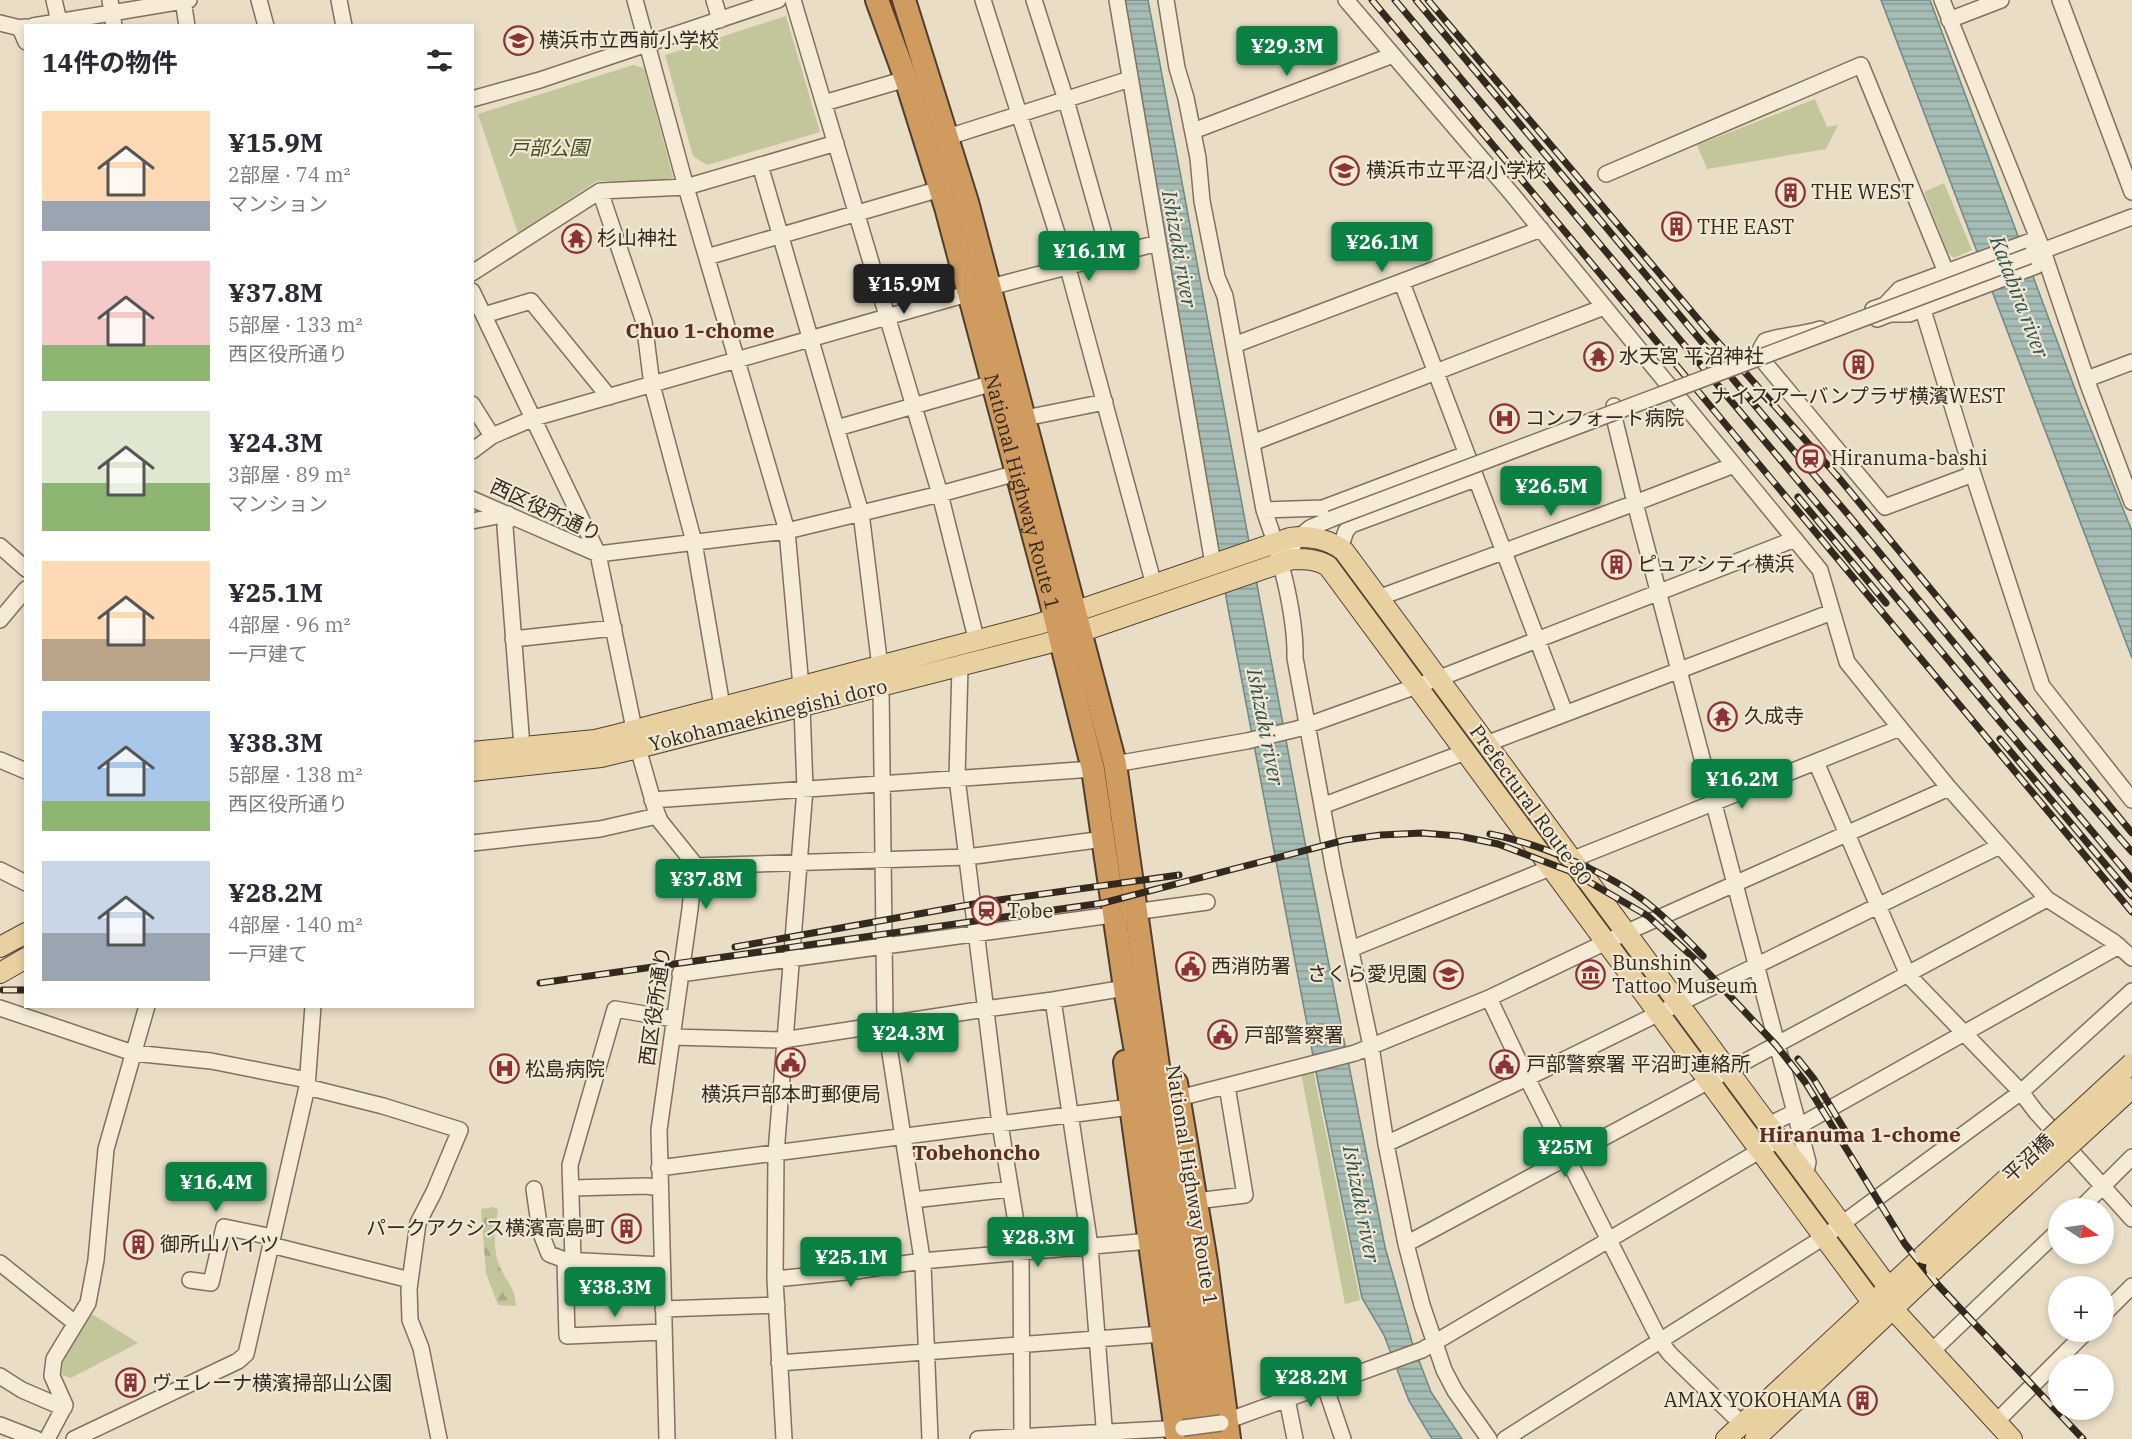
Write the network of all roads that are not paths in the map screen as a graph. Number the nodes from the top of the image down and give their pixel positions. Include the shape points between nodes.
1 (54, 0) edge
2 (185, 0) edge
3 (259, 0) edge
4 (339, 0) edge
5 (635, 0) edge
6 (714, 0) edge
7 (778, 0) edge
8 (793, 0) edge
9 (877, 0) edge
10 (904, 0) edge
11 (983, 0) edge
12 (1034, 0) edge
13 (1117, 0) edge
14 (1166, 0) edge
15 (1346, 0) edge
16 (1942, 0) edge
17 (2001, 0) edge
18 (2060, 0) edge
19 (112, 13) edge
20 (720, 20) junction
21 (1949, 20) junction
22 (59, 21) junction
23 (0, 23) edge
24 (42, 24) edge
25 (187, 24) edge
26 (265, 24) edge
27 (344, 24) edge
28 (24, 27) edge
29 (647, 44) junction
30 (1393, 55) junction
31 (906, 79) junction
32 (1131, 79) junction
33 (474, 98) edge
34 (1066, 100) junction
35 (824, 103) junction
36 (1018, 115) junction
37 (1193, 131) junction
38 (948, 137) junction
39 (836, 143) junction
40 (760, 165) junction
41 (1606, 174) dead end
42 (686, 187) junction
43 (940, 189) junction
44 (600, 191) junction
45 (2132, 192) edge
46 (856, 213) junction
47 (2132, 218) edge
48 (1541, 229) junction
49 (781, 235) junction
50 (1158, 243) junction
51 (2035, 254) junction
52 (1110, 256) junction
53 (707, 257) junction
54 (1068, 268) junction
55 (474, 272) edge
56 (1946, 272) junction
57 (1402, 283) junction
58 (1915, 284) junction
59 (980, 291) junction
60 (474, 294) edge
61 (1604, 307) junction
62 (1923, 309) junction
63 (484, 315) junction
64 (887, 317) junction
65 (811, 340) junction
66 (1234, 345) junction
67 (738, 361) junction
68 (1764, 362) junction
69 (2132, 362) edge
70 (1436, 372) junction
71 (2086, 379) junction
72 (993, 383) junction
73 (652, 385) junction
74 (1672, 390) junction
75 (609, 397) junction
76 (1105, 402) junction
77 (913, 406) junction
78 (474, 407) edge
79 (1614, 412) junction
80 (534, 418) junction
81 (1025, 418) junction
82 (837, 428) junction
83 (492, 436) junction
84 (1252, 443) junction
85 (474, 450) edge
86 (1734, 465) junction
87 (2126, 465) edge
88 (1471, 466) junction
89 (1017, 473) junction
90 (1973, 474) junction
91 (940, 494) junction
92 (474, 501) edge
93 (2132, 502) edge
94 (1635, 503) junction
95 (1264, 510) junction
96 (861, 513) junction
97 (1327, 513) junction
98 (508, 514) junction
99 (474, 521) edge
100 (787, 531) junction
101 (1299, 537) junction
102 (1795, 540) junction
103 (694, 542) junction
104 (1276, 543) junction
105 (0, 546) edge
106 (1340, 548) junction
107 (1502, 552) junction
108 (598, 554) junction
109 (1215, 563) junction
110 (1280, 563) junction
111 (24, 567) edge
112 (1154, 585) junction
113 (24, 591) edge
114 (1658, 592) junction
115 (1378, 598) junction
116 (1832, 612) junction
117 (0, 620) edge
118 (1068, 626) junction
119 (614, 628) junction
120 (513, 639) junction
121 (1536, 640) junction
122 (977, 642) junction
123 (880, 667) junction
124 (960, 667) junction
125 (1679, 671) junction
126 (1438, 679) junction
127 (1417, 686) junction
128 (801, 687) junction
129 (881, 687) junction
130 (722, 706) junction
131 (802, 707) junction
132 (1565, 714) junction
133 (1308, 725) junction
134 (1900, 728) junction
135 (636, 739) junction
136 (1485, 744) junction
137 (522, 747) junction
138 (474, 752) edge
139 (1465, 752) junction
140 (0, 760) edge
141 (1816, 762) junction
142 (1115, 764) junction
143 (1093, 769) junction
144 (24, 770) edge
145 (474, 771) edge
146 (957, 778) junction
147 (882, 784) junction
148 (1949, 788) junction
149 (805, 789) junction
150 (652, 800) junction
151 (2132, 801) edge
152 (1712, 804) junction
153 (1322, 806) junction
154 (657, 816) junction
155 (1846, 834) junction
156 (1104, 839) junction
157 (474, 843) edge
158 (2000, 846) junction
159 (967, 857) junction
160 (883, 860) junction
161 (1571, 860) junction
162 (798, 862) junction
163 (693, 866) junction
164 (1550, 868) junction
165 (0, 870) edge
166 (24, 882) edge
167 (1734, 884) junction
168 (2048, 899) junction
169 (1207, 902) dead end
170 (1879, 905) junction
171 (1125, 913) junction
172 (976, 932) junction
173 (1625, 933) junction
174 (24, 934) edge
175 (1605, 942) junction
176 (884, 945) junction
177 (2119, 946) junction
178 (0, 947) edge
179 (1351, 949) junction
180 (2132, 958) edge
181 (24, 959) edge
182 (790, 959) junction
183 (1755, 966) junction
184 (0, 973) edge
185 (680, 974) junction
186 (1908, 975) junction
187 (1126, 991) junction
188 (2132, 991) edge
189 (1489, 998) junction
190 (1053, 1000) junction
191 (1677, 1003) junction
192 (0, 1008) edge
193 (146, 1008) edge
194 (313, 1008) edge
195 (985, 1009) junction
196 (1658, 1014) junction
197 (674, 1019) junction
198 (886, 1024) junction
199 (1964, 1034) junction
200 (672, 1037) junction
201 (783, 1040) junction
202 (1371, 1046) junction
203 (1778, 1046) junction
204 (133, 1053) junction
205 (2132, 1063) edge
206 (1728, 1072) junction
207 (1527, 1078) junction
208 (1709, 1083) junction
209 (307, 1084) junction
210 (1227, 1086) junction
211 (2132, 1088) edge
212 (2021, 1092) junction
213 (1155, 1103) junction
214 (1070, 1116) junction
215 (1797, 1119) junction
216 (1000, 1124) junction
217 (1773, 1132) junction
218 (903, 1137) junction
219 (1386, 1144) junction
220 (1760, 1152) junction
221 (776, 1153) junction
222 (1568, 1157) junction
223 (2132, 1157) edge
224 (659, 1168) junction
225 (1805, 1176) junction
226 (2103, 1186) junction
227 (572, 1188) junction
228 (660, 1188) junction
229 (534, 1189) dead end
230 (1010, 1189) junction
231 (2091, 1198) edge
232 (913, 1200) junction
233 (1196, 1201) junction
234 (2132, 1219) edge
235 (1841, 1224) junction
236 (1824, 1237) junction
237 (1608, 1240) junction
238 (271, 1241) junction
239 (1150, 1241) junction
240 (2048, 1241) edge
241 (1406, 1244) junction
242 (1090, 1246) junction
243 (1022, 1253) junction
244 (569, 1260) junction
245 (1931, 1261) junction
246 (922, 1262) junction
247 (0, 1263) edge
248 (662, 1265) junction
249 (776, 1279) junction
250 (190, 1280) dead end
251 (410, 1280) junction
252 (1888, 1287) junction
253 (2132, 1287) edge
254 (1872, 1302) junction
255 (2114, 1304) edge
256 (777, 1305) junction
257 (1892, 1308) junction
258 (663, 1309) junction
259 (75, 1323) junction
260 (664, 1332) junction
261 (1162, 1334) junction
262 (1097, 1339) junction
263 (1660, 1341) junction
264 (1434, 1342) junction
265 (2076, 1342) edge
266 (1020, 1345) junction
267 (927, 1352) junction
268 (1931, 1352) junction
269 (779, 1363) junction
270 (0, 1376) edge
271 (1325, 1386) junction
272 (1287, 1400) junction
273 (64, 1408) junction
274 (1996, 1422) junction
275 (1742, 1424) junction
276 (0, 1425) edge
277 (1222, 1430) edge
278 (1182, 1433) edge
279 (1105, 1435) edge
280 (1022, 1438) edge
281 (36, 1439) edge
282 (47, 1439) edge
283 (74, 1439) edge
284 (440, 1439) edge
285 (667, 1439) edge
286 (784, 1439) edge
287 (930, 1439) edge
288 (978, 1439) edge
289 (1295, 1439) edge
290 (1343, 1439) edge
291 (1489, 1439) edge
292 (1505, 1439) edge
293 (1726, 1439) edge
294 (1755, 1439) edge
295 (2012, 1439) edge

1 - 22 street
2 - 19 street
2 - 25 street
3 - 26 street
4 - 27 street
5 - 29 street
6 - 20 street
7 - 20 street
8 - 35 street
9 - 31 highway, National Highway Route 1
10 - 38 highway, National Highway Route 1
11 - 36 street
12 - 34 street
13 - 32 street
14 - 37 street
15 - 30 street
16 - 21 street
17 - 21 street
18 - 45 street
19 - 22 street
20 - 29 street
21 - 51 street
22 - 24 street
23 - 28 street
29 - 33 street
29 - 42 street
30 - 37 street
30 - 48 street
31 - 35 street
31 - 43 highway, National Highway Route 1
32 - 34 street
32 - 50 street
34 - 36 street
34 - 52 street
35 - 39 street
36 - 38 street
36 - 54 street
37 - 66 street via 1202,201
38 - 59 highway, National Highway Route 1
39 - 40 street
39 - 46 street
40 - 42 street
40 - 49 street
41 - 56 street via 1861,65
42 - 44 street
42 - 53 street
43 - 46 street
43 - 59 highway, National Highway Route 1
44 - 55 street
44 - 73 street via 644,322
46 - 49 street
46 - 64 street
47 - 51 street
48 - 57 street
48 - 61 street
49 - 53 street
49 - 65 street
50 - 52 street
50 - 109 street
51 - 56 street via 1975,261
51 - 62 street via 1983,286
51 - 71 street
51 - 97 street, bridge
52 - 54 street
53 - 67 street
54 - 59 street
54 - 76 street
56 - 58 street
57 - 66 street
57 - 70 street
58 - 62 street
58 - 68 street via 1900,289 1886,305 1807,333 1765,341 1760,350
59 - 64 street
59 - 72 highway, National Highway Route 1
59 - 81 highway, National Highway Route 1
60 - 63 street
61 - 70 street
61 - 74 street
62 - 68 street via 1907,315 1890,314
62 - 90 street
63 - 75 street via 531,301
63 - 80 street
64 - 65 street
64 - 77 street
65 - 67 street
65 - 82 street
66 - 84 street
67 - 73 street
67 - 100 street
68 - 90 street via 1885,507
69 - 71 street
70 - 84 street
70 - 88 street
71 - 87 street
72 - 77 street
72 - 89 highway, National Highway Route 1
73 - 75 street
73 - 103 street
74 - 79 street
74 - 86 street
75 - 80 street
76 - 81 street
76 - 112 street
77 - 82 street
77 - 91 street
78 - 83 street
79 - 88 street
79 - 94 street
80 - 83 street
80 - 108 street
81 - 118 highway, National Highway Route 1
82 - 96 street
83 - 85 street
84 - 95 street
86 - 94 street
86 - 102 street
87 - 93 street
88 - 97 street
88 - 106 street via 1351,525
88 - 107 street
89 - 91 street
89 - 118 highway, National Highway Route 1
90 - 151 street via 2042,686
91 - 96 street
91 - 122 street
92 - 98 street, 西区役所通り
94 - 107 street
94 - 114 street
95 - 97 street
95 - 104 street
96 - 100 street
96 - 123 street
97 - 101 street
98 - 99 street
98 - 108 street, 西区役所通り
98 - 120 street via 505,526
100 - 103 street
100 - 128 street
101 - 104 main road
101 - 106 main road via 1329,541
101 - 110 street
102 - 114 street
102 - 116 street via 1820,570
103 - 108 street
103 - 130 street
104 - 109 main road
104 - 110 street
105 - 111 street
106 - 115 main road, Prefectural Route 80
107 - 115 street
107 - 121 street
108 - 119 street, 西区役所通り
109 - 112 main road
110 - 118 main road, Prefectural Route 80 via 1220,584
110 - 127 main road, Prefectural Route 80 via 1304,559 1328,566
110 - 133 street
112 - 118 main road
113 - 117 street
114 - 121 street
114 - 125 street
115 - 126 main road, Prefectural Route 80
116 - 125 street
116 - 134 street via 1847,662
118 - 122 main road, Yokohamaekinegishi doro
118 - 124 main road, Yokohamaekinegishi doro
118 - 142 highway, National Highway Route 1
118 - 143 highway, National Highway Route 1
119 - 120 street
119 - 135 street, 西区役所通り
120 - 137 street
121 - 126 street
121 - 132 street
122 - 123 main road, Yokohamaekinegishi doro
123 - 128 main road, Yokohamaekinegishi doro
124 - 129 main road, Yokohamaekinegishi doro
124 - 146 street
125 - 132 street
125 - 152 street
126 - 127 street
126 - 136 main road, Prefectural Route 80
127 - 133 street
127 - 139 main road, Prefectural Route 80
128 - 130 main road, Yokohamaekinegishi doro
129 - 131 main road, Yokohamaekinegishi doro
129 - 147 street
130 - 135 main road, Yokohamaekinegishi doro
131 - 135 main road, Yokohamaekinegishi doro
131 - 149 street
132 - 136 street
133 - 142 street via 1247,741
133 - 153 street
134 - 141 street
134 - 148 street
135 - 137 main road, Yokohamaekinegishi doro
135 - 145 main road, Yokohamaekinegishi doro via 601,757
135 - 150 street, 西区役所通り
136 - 161 main road, Prefectural Route 80
137 - 138 main road, Yokohamaekinegishi doro
139 - 153 street
139 - 164 main road, Prefectural Route 80
140 - 144 street
141 - 152 street
141 - 155 street
142 - 171 highway, National Highway Route 1
143 - 146 street
143 - 156 highway, National Highway Route 1
146 - 147 street
146 - 159 street
147 - 149 street
147 - 160 street
148 - 155 street
148 - 158 street
149 - 150 street
149 - 162 street
150 - 154 street, 西区役所通り
152 - 161 street
152 - 167 street
153 - 179 street
154 - 157 street via 600,829
154 - 163 street, 西区役所通り
155 - 167 street
155 - 170 street
156 - 159 street
156 - 171 highway, National Highway Route 1
158 - 168 street
158 - 170 street
159 - 160 street
159 - 172 street
160 - 162 street
160 - 176 street
161 - 173 main road, Prefectural Route 80
162 - 163 street
162 - 182 street
163 - 185 street, 西区役所通り
164 - 175 main road, Prefectural Route 80
164 - 179 street
165 - 166 street
167 - 173 street
167 - 183 street
168 - 177 street
168 - 186 street
169 - 171 street
170 - 183 street
170 - 186 street
171 - 172 street
171 - 187 highway, National Highway Route 1
171 - 213 highway, National Highway Route 1 via 1139,934 1158,985
172 - 176 street
172 - 195 street
173 - 175 street
173 - 191 main road, Prefectural Route 80
174 - 178 main road
175 - 189 street
175 - 196 main road, Prefectural Route 80
176 - 182 street
176 - 198 street
177 - 180 street
177 - 199 street
179 - 202 street
181 - 184 main road
182 - 185 street
182 - 201 street
183 - 191 street
183 - 203 street
185 - 197 street, 西区役所通り
186 - 199 street
186 - 203 street
187 - 190 street
187 - 213 highway, National Highway Route 1
188 - 212 street
189 - 202 street
189 - 207 street
190 - 195 street
190 - 214 street
191 - 196 street
191 - 206 main road, Prefectural Route 80
192 - 204 street
193 - 204 street
194 - 209 street
195 - 198 street
195 - 216 street
196 - 207 street
196 - 208 main road, Prefectural Route 80
197 - 200 street, 西区役所通り
197 - 227 street via 615,1009 570,1165
198 - 201 street
198 - 218 street
199 - 212 street
199 - 215 street
200 - 201 street
200 - 224 street, 西区役所通り via 659,1130
201 - 221 street
202 - 210 street
202 - 219 street
203 - 206 street
203 - 215 street
204 - 209 street via 211,1061
204 - 259 street via 106,1149 88,1303
205 - 245 main road, 平沼橋, bridge
206 - 208 street
206 - 217 main road, Prefectural Route 80
207 - 219 street
207 - 222 street
208 - 220 main road, Prefectural Route 80
208 - 222 street
209 - 238 street
209 - 251 street via 460,1130 418,1222
210 - 213 street
210 - 233 street via 1245,1195
211 - 245 main road, 平沼橋, bridge
212 - 226 street
212 - 235 street
213 - 214 street
213 - 233 highway, National Highway Route 1
213 - 239 highway, National Highway Route 1
213 - 277 highway, National Highway Route 1
213 - 278 highway, National Highway Route 1
214 - 216 street
214 - 242 street
215 - 217 street
215 - 225 street via 1808,1162
216 - 218 street
216 - 230 street
217 - 220 street
217 - 225 main road, Prefectural Route 80
218 - 221 street
218 - 232 street
219 - 241 street
220 - 236 main road, Prefectural Route 80
220 - 237 street
221 - 224 street
221 - 249 street
222 - 237 street
222 - 241 street
223 - 226 street
224 - 228 street, 西区役所通り
225 - 235 main road, Prefectural Route 80
226 - 231 street
226 - 234 street
227 - 228 street
227 - 244 street
228 - 248 street, 西区役所通り
229 - 244 street via 540,1231 549,1254
230 - 232 street
230 - 243 street
232 - 246 street
233 - 277 highway, National Highway Route 1 via 1206,1262
235 - 236 street
235 - 252 main road, Prefectural Route 80
236 - 254 main road, Prefectural Route 80
236 - 263 street
237 - 263 street
237 - 264 street
238 - 250 street via 224,1227 211,1283
238 - 251 street
238 - 283 street via 244,1358
239 - 242 street
239 - 261 highway, National Highway Route 1
240 - 268 street
241 - 264 street
242 - 243 street
242 - 262 street
243 - 246 street
243 - 266 street
244 - 248 street
244 - 260 street via 567,1336
245 - 252 main road
245 - 257 main road
246 - 249 street
246 - 267 street
247 - 259 street
248 - 258 street, 西区役所通り
249 - 256 street
251 - 284 street via 410,1320 421,1348
252 - 254 main road
252 - 257 main road, Prefectural Route 80
253 - 255 street
254 - 257 main road
254 - 275 main road
256 - 258 street
256 - 269 street
257 - 268 main road
257 - 294 main road
258 - 260 street, 西区役所通り
259 - 273 street via 54,1359 52,1376
260 - 285 street, 西区役所通り
261 - 262 street
261 - 278 highway, National Highway Route 1
262 - 266 street
262 - 279 street
263 - 275 street
263 - 292 street
264 - 271 street
264 - 291 street via 1455,1391
265 - 274 street
266 - 267 street
266 - 280 street
267 - 269 street
267 - 287 street
268 - 274 main road
269 - 286 street
270 - 273 street
271 - 272 street
271 - 290 street
272 - 277 street
272 - 289 street
273 - 282 street
274 - 295 main road
275 - 293 main road
276 - 281 street
277 - 278 street, bridge
278 - 279 street
279 - 280 street
280 - 288 street

